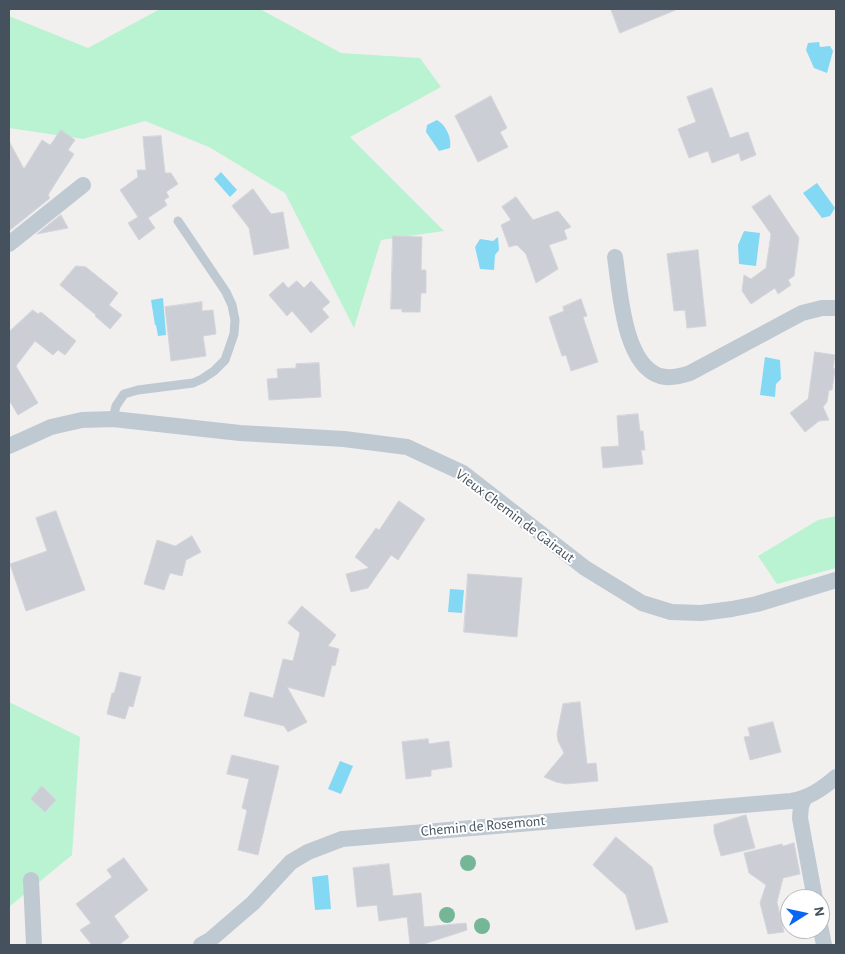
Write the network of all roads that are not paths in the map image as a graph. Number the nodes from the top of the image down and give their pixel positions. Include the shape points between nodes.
1 (82, 185) dead end
2 (178, 221) dead end
3 (9, 244) edge
4 (615, 257) dead end
5 (836, 308) edge
6 (113, 418) junction
7 (9, 446) edge
8 (836, 580) edge
9 (836, 777) edge
10 (804, 799) junction
11 (31, 880) dead end
12 (813, 889) edge
13 (34, 945) edge
14 (201, 945) edge

1 - 3 street
2 - 6 lane via 226,292 235,320 234,334 225,360 214,371 193,383 124,394
4 - 5 street via 628,333 640,361 660,376 690,373 802,313
6 - 7 street, Vieux Chemin de Gairaut via 51,427
6 - 8 street, Vieux Chemin de Gairaut via 406,447 463,472 585,568 642,603 670,612 702,613 732,609
9 - 10 street, Chemin de Rosemont
10 - 12 street via 800,818
10 - 14 street, Chemin de Rosemont via 342,838 291,862 253,903
11 - 13 street

